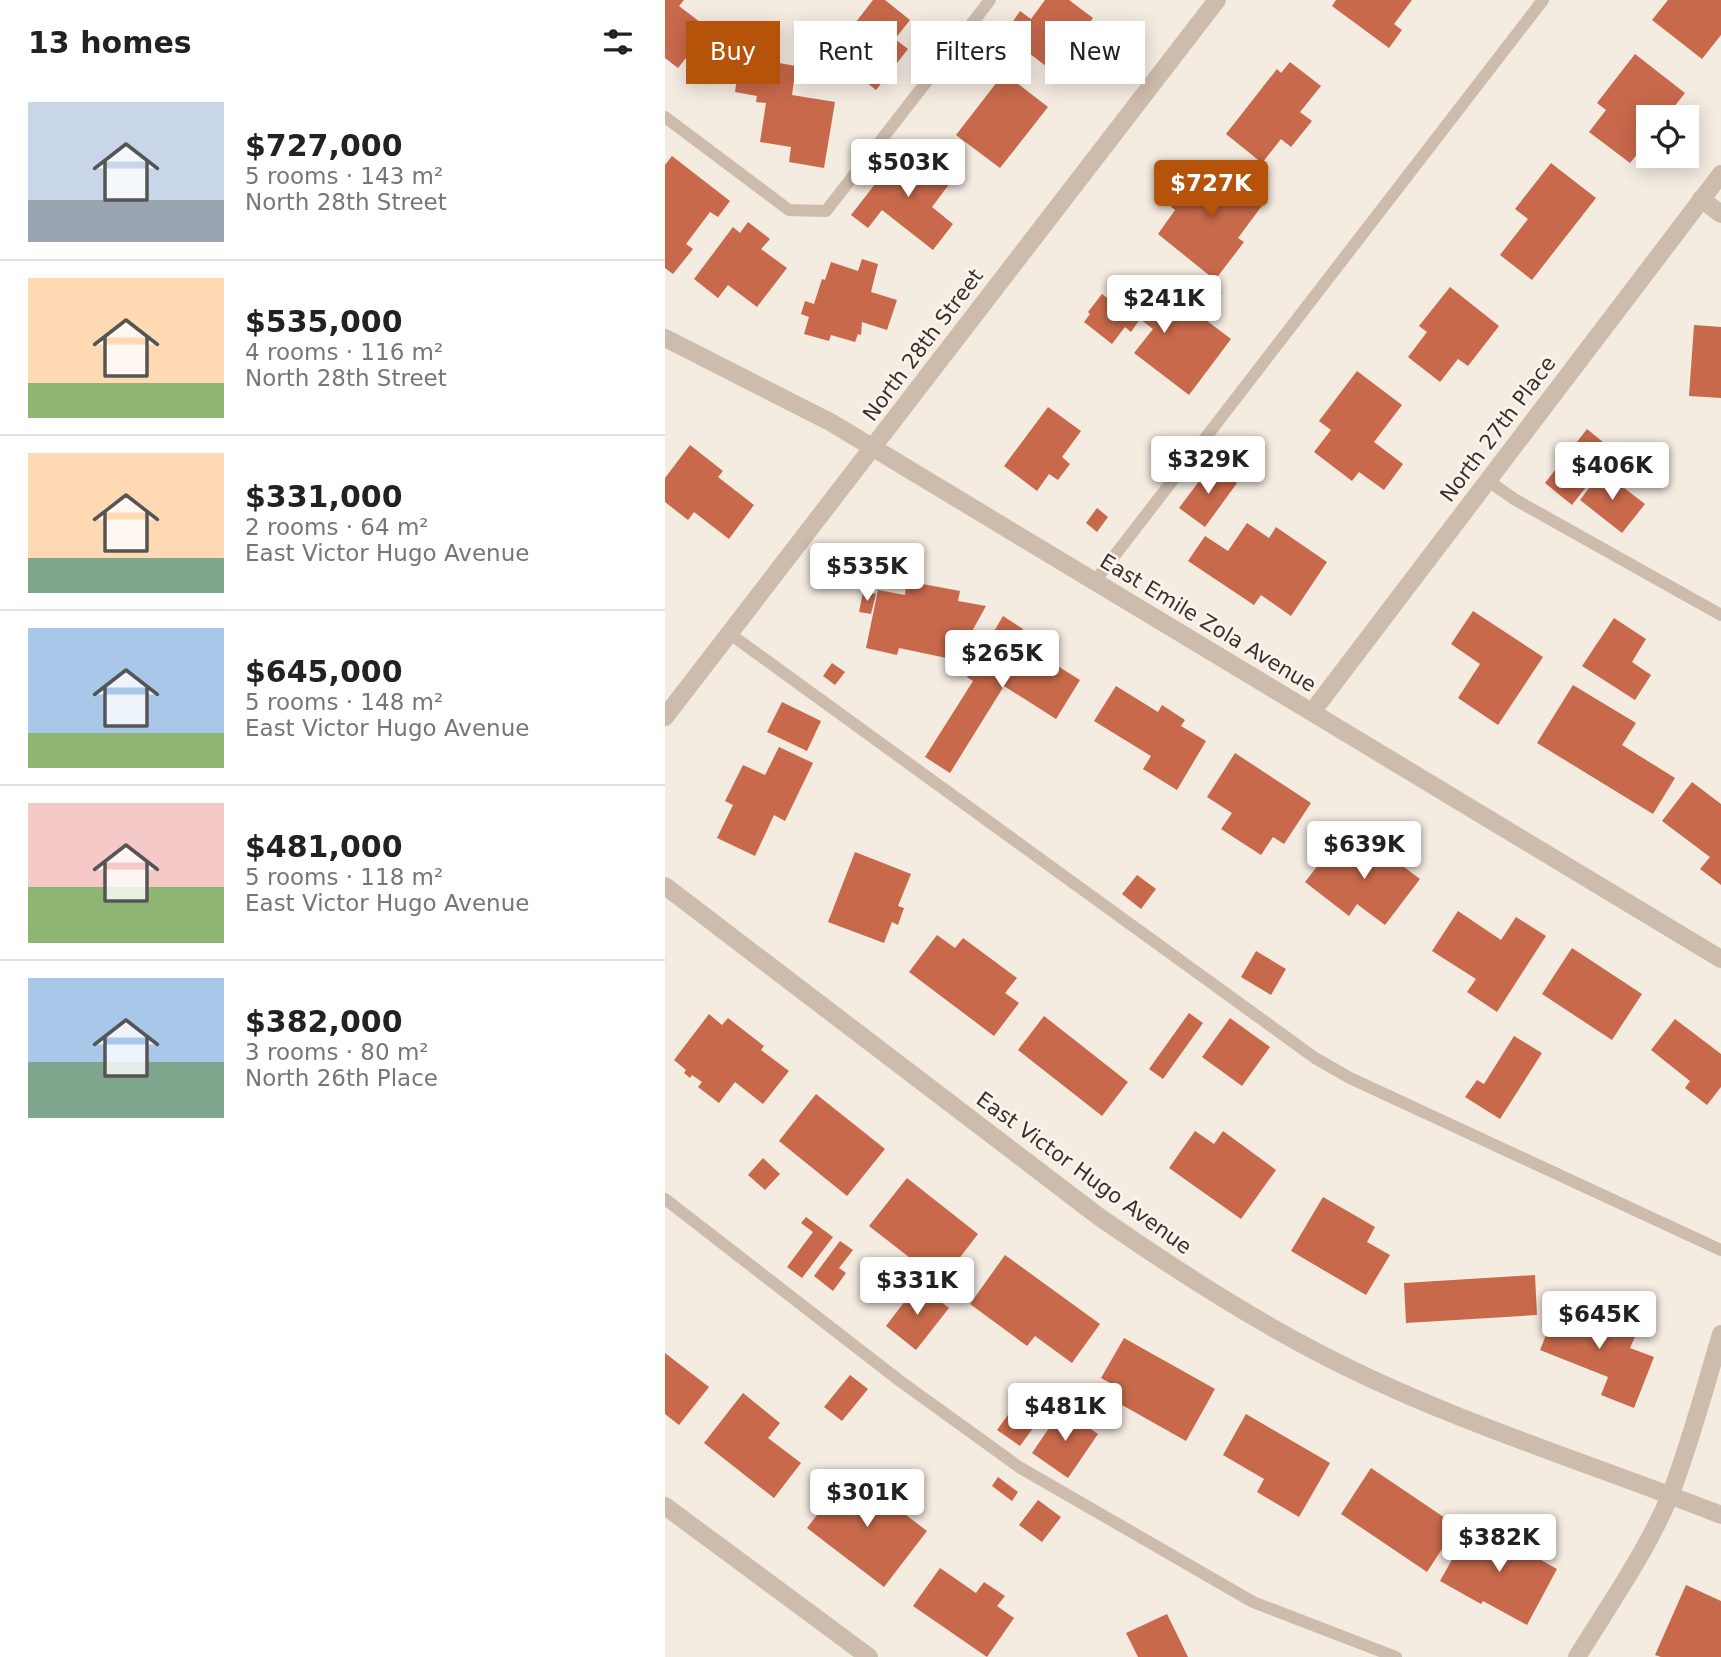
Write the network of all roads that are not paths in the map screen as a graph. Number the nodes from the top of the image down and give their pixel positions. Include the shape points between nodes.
1 (990, 0) edge
2 (1216, 0) edge
3 (1543, 0) edge
4 (665, 117) edge
5 (1721, 174) edge
6 (1702, 199) junction
7 (1721, 214) edge
8 (665, 338) edge
9 (874, 447) junction
10 (1487, 480) junction
11 (1095, 581) junction
12 (1721, 615) edge
13 (730, 634) junction
14 (1312, 712) junction
15 (665, 717) edge
16 (665, 886) edge
17 (1721, 959) edge
18 (665, 1199) edge
19 (1721, 1250) edge
20 (1721, 1334) edge
21 (1670, 1495) junction
22 (665, 1506) edge
23 (1721, 1515) edge
24 (869, 1657) edge
25 (1396, 1657) edge
26 (1577, 1657) edge

1 - 4 lane via 826,211 789,211
2 - 9 street, North 28th Street
3 - 11 lane
5 - 6 street, North 27th Place
6 - 7 street
6 - 10 street, North 27th Place
8 - 9 street, East Emile Zola Avenue
9 - 11 street, East Emile Zola Avenue
9 - 13 street, North 28th Street
10 - 12 lane
10 - 14 street, North 27th Place
11 - 14 street, East Emile Zola Avenue
13 - 15 street, North 28th Street
13 - 19 lane via 1315,1058
14 - 17 street, East Emile Zola Avenue
16 - 21 street, East Victor Hugo Avenue via 1098,1216 1177,1269 1314,1350 1384,1383 1500,1433
18 - 25 lane via 1019,1467 1253,1602
20 - 21 street
21 - 23 street, East Victor Hugo Avenue
21 - 26 street
22 - 24 street

